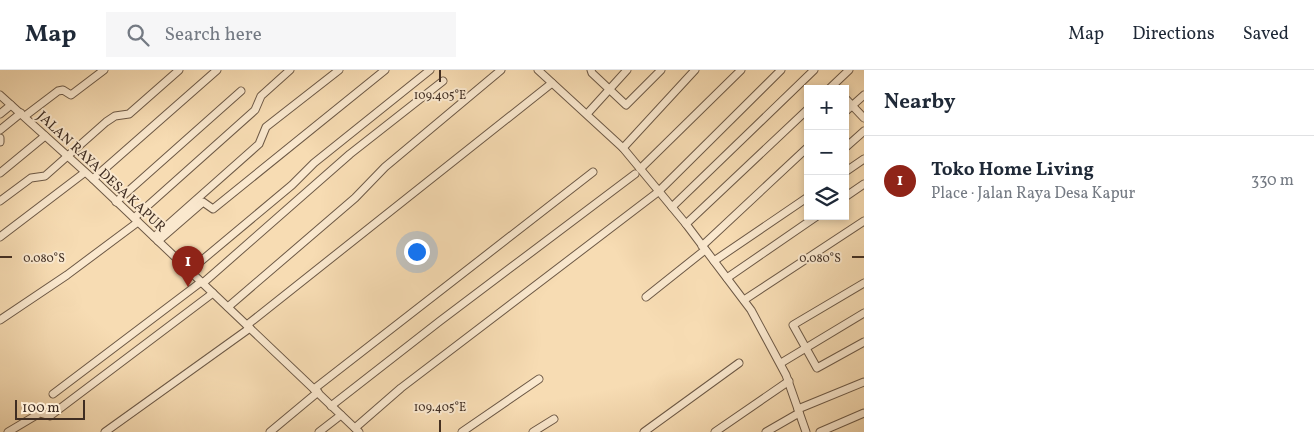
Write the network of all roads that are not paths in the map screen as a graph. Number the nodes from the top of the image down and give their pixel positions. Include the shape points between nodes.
1 (104, 70) edge
2 (179, 70) edge
3 (217, 70) edge
4 (290, 70) edge
5 (339, 70) edge
6 (385, 70) edge
7 (430, 70) edge
8 (501, 70) edge
9 (592, 70) edge
10 (627, 70) edge
11 (661, 70) edge
12 (695, 70) edge
13 (740, 70) edge
14 (782, 70) edge
15 (814, 70) edge
16 (850, 70) edge
17 (543, 72) edge
18 (444, 81) dead end
19 (552, 84) junction
20 (835, 85) edge
21 (609, 89) junction
22 (241, 91) dead end
23 (864, 94) edge
24 (1, 97) edge
25 (849, 102) edge
26 (11, 105) junction
27 (852, 105) junction
28 (849, 108) edge
29 (804, 113) edge
30 (0, 114) edge
31 (587, 114) junction
32 (23, 115) junction
33 (864, 118) edge
34 (0, 130) edge
35 (864, 131) edge
36 (45, 136) junction
37 (849, 144) edge
38 (623, 148) junction
39 (804, 151) edge
40 (67, 157) junction
41 (864, 159) edge
42 (849, 169) edge
43 (0, 172) edge
44 (593, 172) dead end
45 (638, 172) junction
46 (84, 173) junction
47 (93, 179) junction
48 (864, 184) edge
49 (658, 192) junction
50 (849, 194) edge
51 (804, 200) edge
52 (0, 201) edge
53 (116, 202) junction
54 (672, 207) junction
55 (136, 220) junction
56 (811, 220) edge
57 (864, 221) edge
58 (686, 224) junction
59 (0, 237) edge
60 (156, 239) junction
61 (704, 248) junction
62 (714, 261) junction
63 (189, 270) junction
64 (727, 278) junction
65 (202, 283) junction
66 (864, 283) edge
67 (213, 293) junction
68 (646, 297) dead end
69 (744, 300) junction
70 (228, 307) junction
71 (864, 313) edge
72 (0, 320) edge
73 (249, 326) junction
74 (864, 342) edge
75 (805, 347) junction
76 (739, 362) dead end
77 (780, 362) junction
78 (539, 380) dead end
79 (789, 381) junction
80 (864, 382) edge
81 (316, 391) junction
82 (53, 394) dead end
83 (332, 406) junction
84 (799, 411) junction
85 (864, 413) edge
86 (342, 415) junction
87 (554, 419) dead end
88 (357, 430) edge
89 (8, 432) edge
90 (105, 432) edge
91 (270, 432) edge
92 (319, 432) edge
93 (462, 432) edge
94 (533, 432) edge
95 (644, 432) edge
96 (715, 432) edge
97 (766, 432) edge
98 (806, 432) edge
99 (820, 432) edge

1 - 32 street via 71,95 58,91
2 - 40 street via 129,114 115,116 106,122
3 - 47 street
4 - 55 street via 262,96 255,110
5 - 60 street via 266,127 260,144
6 - 60 street via 213,208 203,202
7 - 63 street via 314,163
8 - 70 street via 385,167 356,198
9 - 21 street
10 - 21 street
11 - 21 street via 627,105
12 - 38 street
13 - 45 street
14 - 49 street
15 - 54 street
16 - 20 street
17 - 19 street
18 - 65 street via 350,154
19 - 31 street
19 - 73 street
21 - 31 street
22 - 53 street
23 - 27 street
24 - 26 street, JALAN RAYA DESA KAPUR
25 - 27 street
26 - 30 street
26 - 32 street, JALAN RAYA DESA KAPUR
27 - 28 street
27 - 33 street
29 - 58 street
31 - 38 street
32 - 34 street
32 - 36 street, JALAN RAYA DESA KAPUR
35 - 37 street
36 - 40 street, JALAN RAYA DESA KAPUR
36 - 43 street
38 - 45 street
39 - 61 street
40 - 46 street, JALAN RAYA DESA KAPUR
40 - 52 street via 45,176 31,178
41 - 42 street
44 - 81 street
45 - 49 street
45 - 83 street
46 - 47 street, JALAN RAYA DESA KAPUR
46 - 59 street
47 - 53 street, JALAN RAYA DESA KAPUR
48 - 50 street
49 - 54 street
49 - 88 street via 401,388
51 - 62 street
53 - 55 street, JALAN RAYA DESA KAPUR
54 - 58 street
55 - 60 street, JALAN RAYA DESA KAPUR
55 - 72 street via 67,276
56 - 64 street
57 - 69 street
58 - 61 street
60 - 63 street, JALAN RAYA DESA KAPUR
61 - 62 street
61 - 68 street
62 - 64 street
63 - 65 street, JALAN RAYA DESA KAPUR
64 - 69 street
65 - 67 street, JALAN RAYA DESA KAPUR
65 - 82 street
66 - 75 street via 794,324
67 - 70 street, JALAN RAYA DESA KAPUR
67 - 89 street via 50,416 40,413
69 - 77 street
70 - 73 street, JALAN RAYA DESA KAPUR
71 - 75 street
73 - 81 street, JALAN RAYA DESA KAPUR
73 - 90 street
74 - 75 street via 817,368
75 - 77 street
76 - 95 street
77 - 79 street
78 - 93 street
79 - 84 street
79 - 96 street
80 - 84 street
81 - 83 street, JALAN RAYA DESA KAPUR
81 - 91 street
83 - 86 street, JALAN RAYA DESA KAPUR
84 - 97 street
84 - 98 street
85 - 99 street
86 - 88 street, JALAN RAYA DESA KAPUR
86 - 92 street
87 - 94 street

